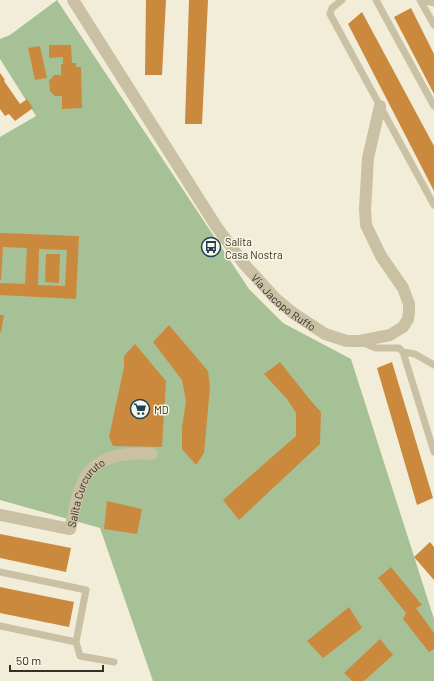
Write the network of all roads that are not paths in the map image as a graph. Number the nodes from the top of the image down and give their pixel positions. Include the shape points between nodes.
1 (73, 0) edge
2 (342, 0) edge
3 (376, 0) edge
4 (422, 0) edge
5 (434, 3) edge
6 (434, 25) edge
7 (380, 106) junction
8 (434, 106) edge
9 (434, 205) edge
10 (360, 341) junction
11 (403, 352) junction
12 (434, 365) edge
13 (434, 452) edge
14 (152, 454) dead end
15 (0, 515) edge
16 (0, 572) edge
17 (0, 626) edge
18 (76, 642) junction
19 (114, 662) dead end

1 - 10 street, Via Jacopo Ruffo via 216,226 244,264 275,298 309,324 336,338
2 - 7 lane via 332,8 330,14
3 - 8 lane
4 - 5 lane
4 - 6 lane
7 - 9 lane
7 - 10 street, Via Jacopo Ruffo via 368,158 366,225 381,256 403,288 409,312 408,319 398,331
10 - 11 lane via 376,348 399,348
11 - 12 lane via 415,354
11 - 13 lane
14 - 15 street, Salita Curcuruto via 117,455 106,459 89,472 79,492 70,529
16 - 18 lane via 86,590
17 - 18 lane
18 - 19 lane via 80,656

